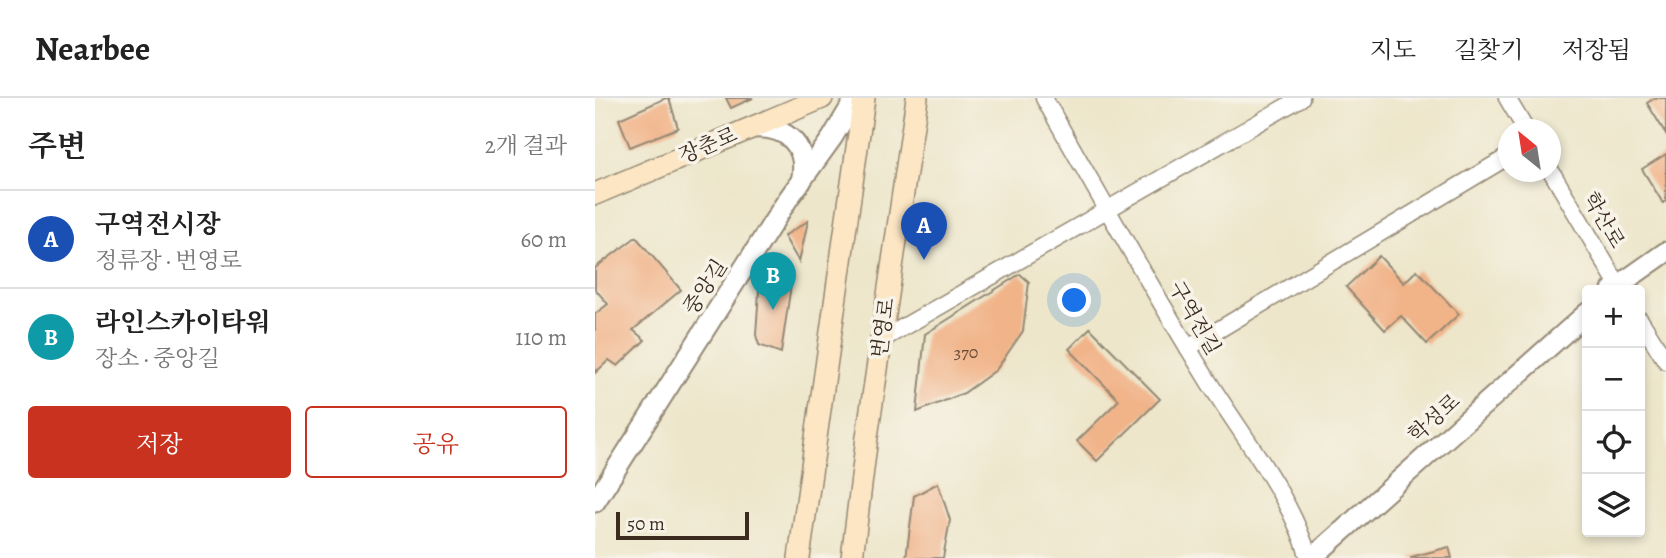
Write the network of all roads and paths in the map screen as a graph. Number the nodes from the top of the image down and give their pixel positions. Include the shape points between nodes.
1 (822, 98) edge
2 (856, 98) edge
3 (864, 98) edge
4 (917, 98) edge
5 (1044, 98) edge
6 (1301, 98) edge
7 (1507, 98) edge
8 (1519, 119) edge
9 (748, 128) junction
10 (1498, 163) edge
11 (800, 182) junction
12 (1557, 182) edge
13 (595, 194) edge
14 (1108, 209) junction
15 (1666, 252) edge
16 (1615, 285) edge
17 (1622, 285) edge
18 (1582, 317) edge
19 (1645, 328) edge
20 (881, 340) junction
21 (1188, 348) junction
22 (1666, 361) edge
23 (595, 502) edge
24 (799, 558) edge
25 (852, 558) edge
26 (1311, 558) edge

1 - 9 main road, 장춘로
2 - 11 street, 중앙길
3 - 24 main road
4 - 20 main road, 번영로
5 - 14 street, 구역전길
6 - 14 street
7 - 8 street
9 - 11 street via 776,129 794,141 803,161
9 - 13 main road, 장춘로
10 - 21 street
11 - 23 street, 중앙길
12 - 16 street, 학산로
14 - 20 street
14 - 21 street, 구역전길
15 - 17 street
18 - 26 street, 학성로
19 - 22 street
20 - 25 main road, 번영로
21 - 26 street, 구역전길 via 1286,503

